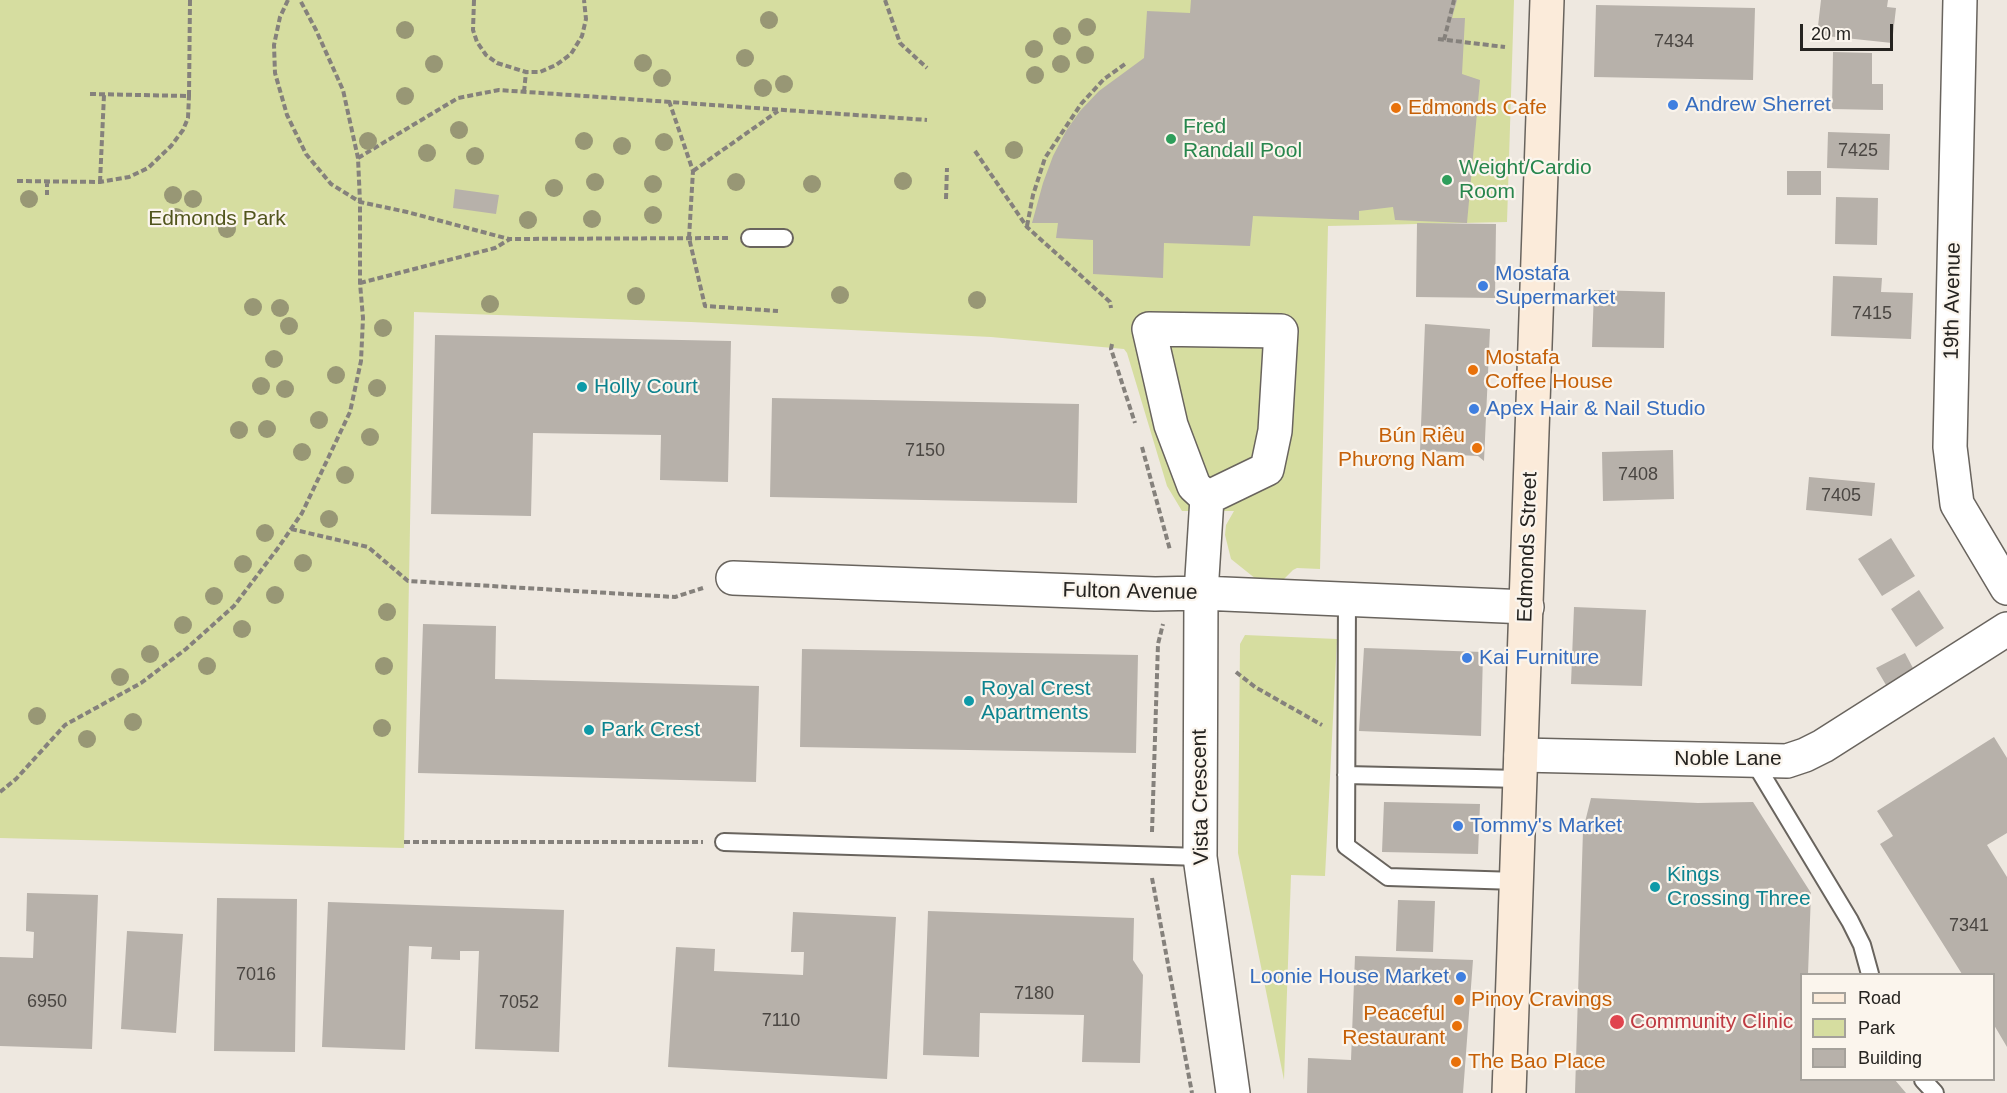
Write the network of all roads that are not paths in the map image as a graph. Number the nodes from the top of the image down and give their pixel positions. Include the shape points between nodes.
1 (1547, 0) edge
2 (1960, 0) edge
3 (750, 238) road end
4 (784, 238) dead end
5 (1207, 498) junction
6 (733, 578) road end
7 (2007, 588) edge
8 (1201, 593) junction
9 (1347, 599) junction
10 (1527, 607) junction
11 (2007, 629) edge
12 (1753, 760) junction
13 (1521, 767) junction
14 (1346, 776) junction
15 (724, 842) road end
16 (1200, 857) junction
17 (1517, 881) junction
18 (1869, 973) edge
19 (1924, 1081) edge
20 (1233, 1093) edge
21 (1509, 1093) edge
22 (1935, 1093) edge

1 - 10 street, Edmonds Street
2 - 7 street, 19th Avenue via 1950,447 1957,504
3 - 4 lane
5 - 5 street via 1267,469 1275,431 1281,331 1149,329 1171,425 1194,486
5 - 8 street, Vista Crescent
6 - 8 street, Fulton Avenue
8 - 9 street, Fulton Avenue
8 - 16 street, Vista Crescent
9 - 10 street, Fulton Avenue
9 - 14 lane
10 - 13 street, Edmonds Street
11 - 12 street, Noble Lane via 1823,746 1787,761
12 - 13 street, Noble Lane
12 - 18 lane via 1850,921
13 - 14 lane
13 - 17 street, Edmonds Street
14 - 17 lane via 1346,846 1388,877
15 - 16 lane
16 - 20 street, Vista Crescent
17 - 21 street, Edmonds Street
19 - 22 lane

